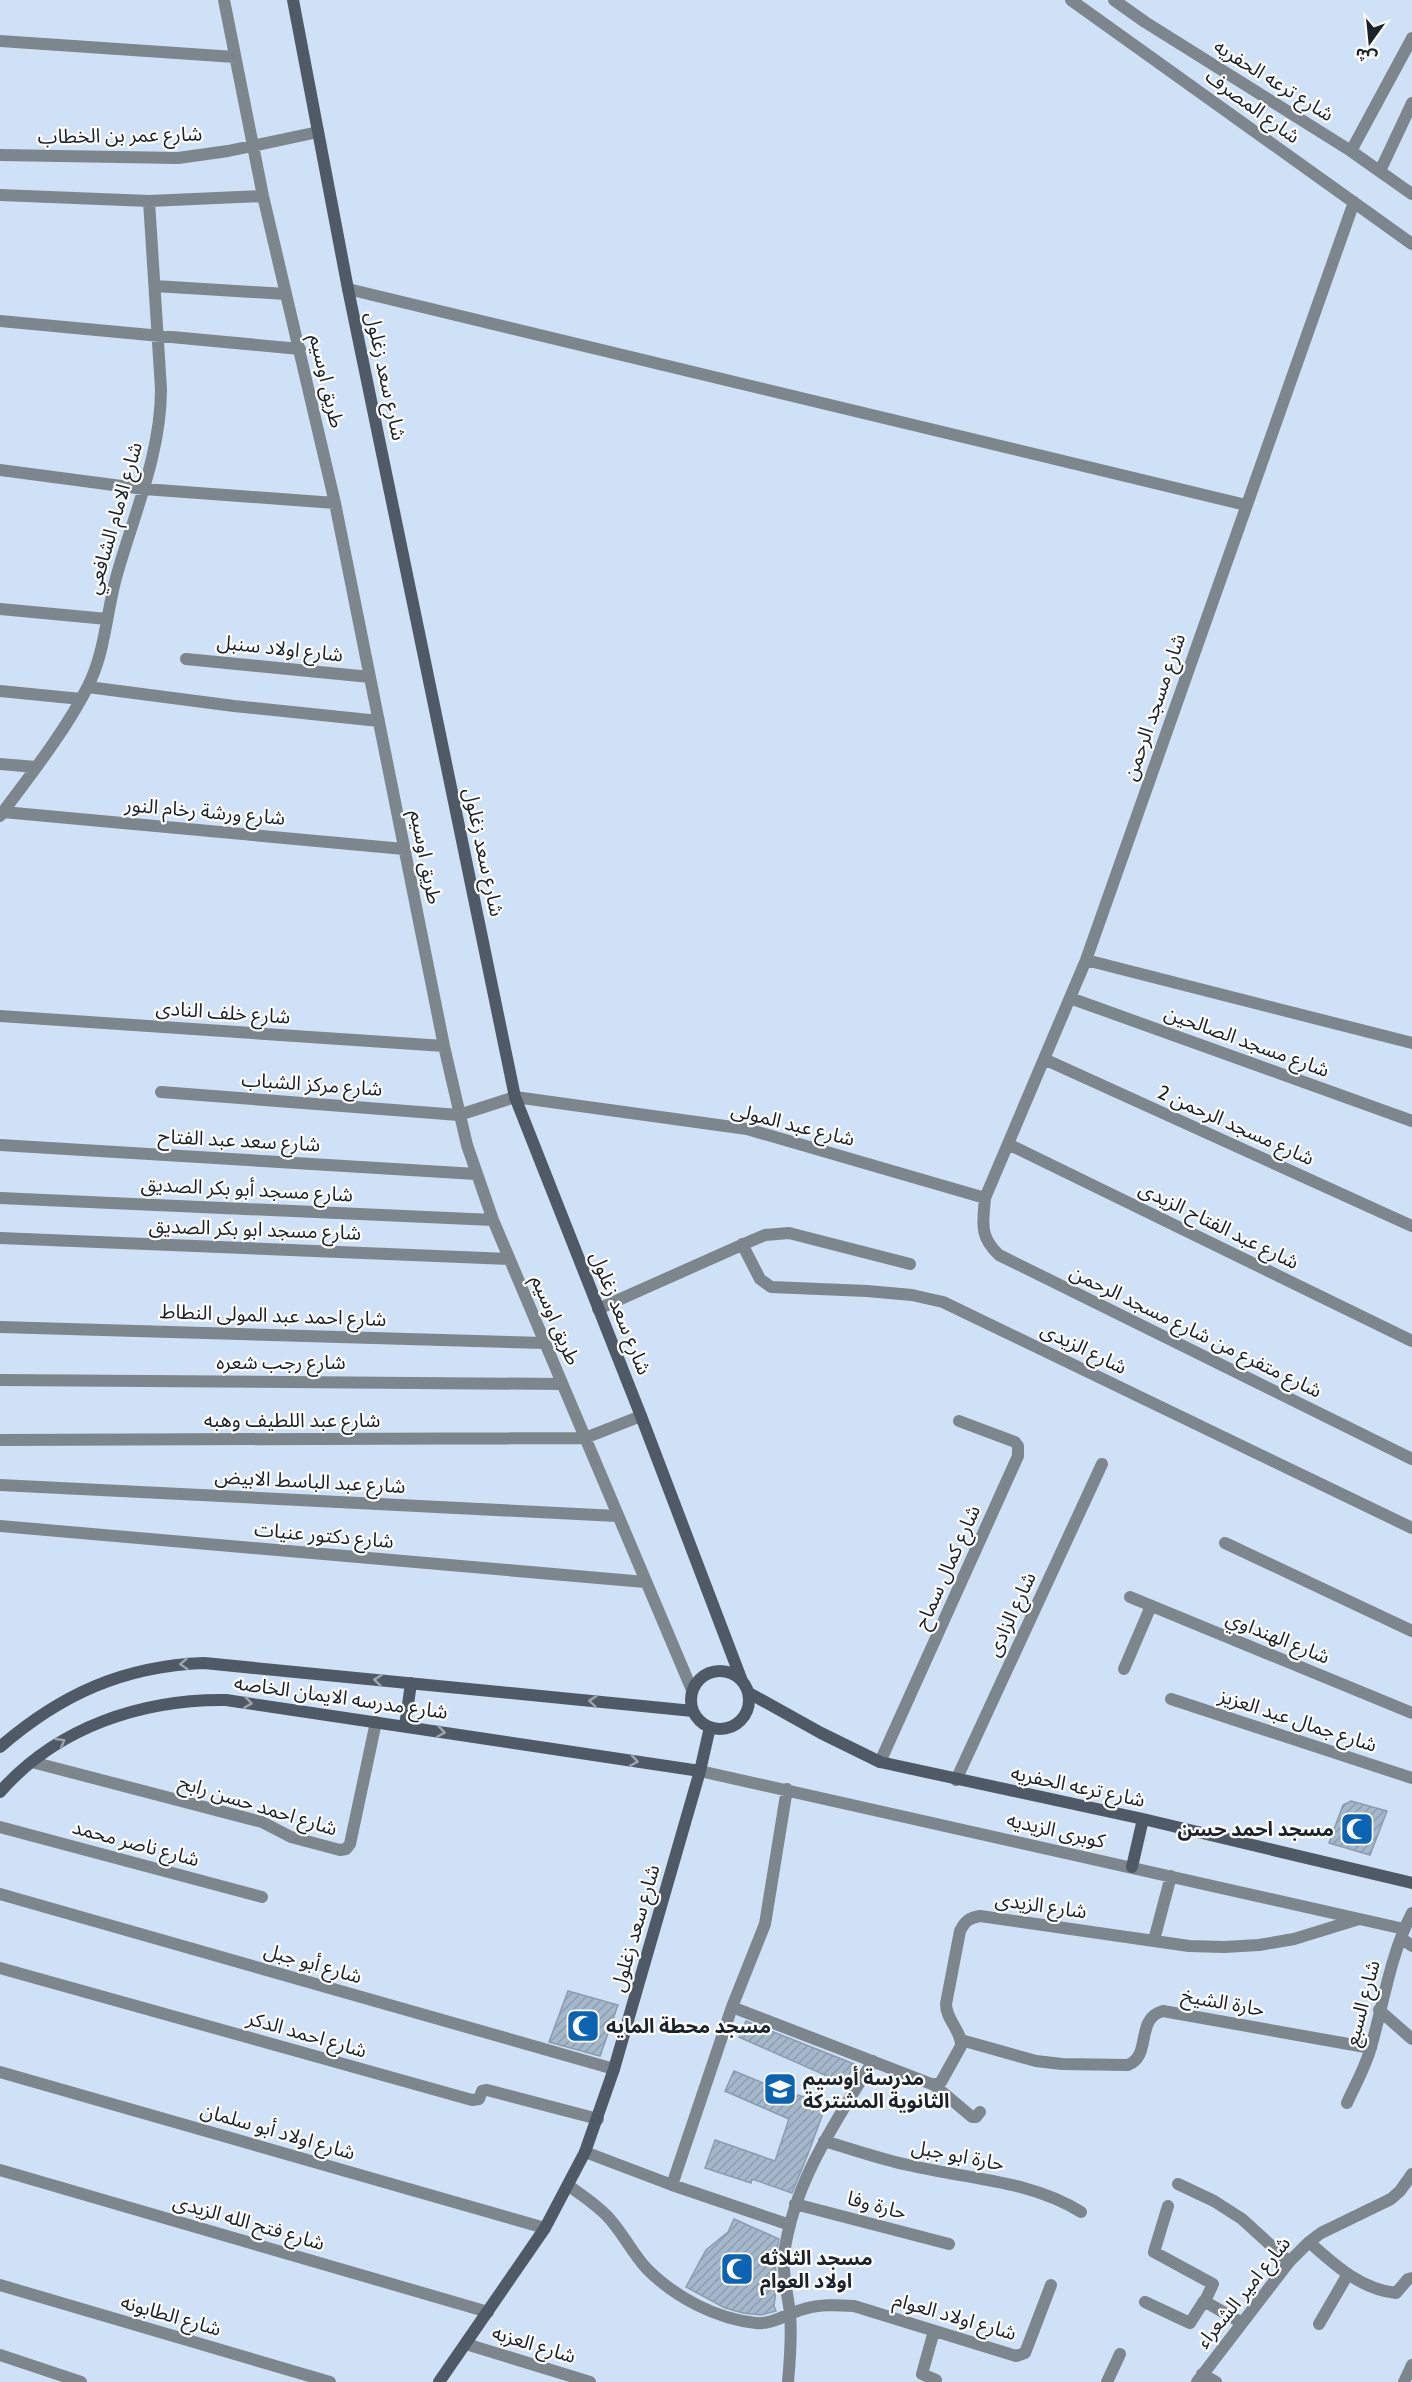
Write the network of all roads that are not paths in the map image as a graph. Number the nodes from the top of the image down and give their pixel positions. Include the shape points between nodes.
1 (224, 0) edge
2 (293, 0) edge
3 (1071, 0) edge
4 (1114, 0) edge
5 (1412, 38) edge
6 (0, 41) edge
7 (235, 57) junction
8 (1412, 103) edge
9 (318, 132) junction
10 (253, 146) junction
11 (1351, 151) junction
12 (0, 155) edge
13 (1380, 171) junction
14 (1412, 194) edge
15 (0, 195) edge
16 (263, 196) junction
17 (149, 201) junction
18 (1354, 202) junction
19 (1412, 244) edge
20 (155, 286) junction
21 (348, 289) junction
22 (286, 294) junction
23 (0, 321) edge
24 (158, 335) junction
25 (300, 349) junction
26 (0, 470) edge
27 (144, 489) junction
28 (335, 503) junction
29 (1246, 505) junction
30 (0, 609) edge
31 (107, 619) junction
32 (186, 658) dead end
33 (370, 677) junction
34 (88, 687) junction
35 (0, 691) edge
36 (81, 699) junction
37 (379, 721) junction
38 (0, 764) edge
39 (36, 767) junction
40 (2, 814) edge
41 (404, 849) junction
42 (1086, 960) junction
43 (1070, 998) junction
44 (0, 1016) edge
45 (1412, 1043) edge
46 (444, 1046) junction
47 (1044, 1059) junction
48 (161, 1092) dead end
49 (515, 1097) junction
50 (459, 1115) junction
51 (1412, 1121) edge
52 (1008, 1144) junction
53 (0, 1145) edge
54 (476, 1174) junction
55 (0, 1198) edge
56 (985, 1198) junction
57 (493, 1220) junction
58 (983, 1221) joint
59 (1412, 1226) edge
60 (0, 1238) edge
61 (742, 1244) junction
62 (509, 1259) junction
63 (910, 1264) dead end
64 (598, 1309) junction
65 (0, 1327) edge
66 (1412, 1341) edge
67 (544, 1343) junction
68 (0, 1380) edge
69 (561, 1384) junction
70 (641, 1416) junction
71 (959, 1421) dead end
72 (585, 1438) junction
73 (0, 1440) edge
74 (1412, 1459) edge
75 (1102, 1464) dead end
76 (0, 1485) edge
77 (617, 1516) junction
78 (0, 1526) edge
79 (1412, 1528) edge
80 (1225, 1543) dead end
81 (645, 1582) junction
82 (1130, 1597) dead end
83 (1151, 1606) junction
84 (1412, 1631) edge
85 (1124, 1669) dead end
86 (742, 1681) junction
87 (411, 1683) junction
88 (692, 1690) junction
89 (749, 1694) junction
90 (1172, 1699) dead end
91 (693, 1711) junction
92 (1412, 1713) edge
93 (376, 1722) junction
94 (405, 1726) junction
95 (711, 1727) junction
96 (0, 1746) edge
97 (32, 1762) junction
98 (880, 1762) junction
99 (700, 1770) junction
100 (1412, 1778) edge
101 (956, 1780) junction
102 (787, 1789) junction
103 (0, 1792) edge
104 (1143, 1819) junction
105 (0, 1827) edge
106 (1132, 1867) junction
107 (1171, 1876) junction
108 (1412, 1883) edge
109 (0, 1894) edge
110 (262, 1897) dead end
111 (1412, 1913) edge
112 (1359, 1919) junction
113 (1402, 1933) junction
114 (1154, 1940) junction
115 (1412, 1946) edge
116 (0, 1968) edge
117 (732, 2007) junction
118 (1380, 2010) junction
119 (1412, 2038) edge
120 (961, 2040) junction
121 (1371, 2048) junction
122 (873, 2061) junction
123 (614, 2069) junction
124 (0, 2072) edge
125 (934, 2085) junction
126 (1347, 2103) dead end
127 (980, 2112) dead end
128 (598, 2119) junction
129 (824, 2141) junction
130 (585, 2152) junction
131 (0, 2170) edge
132 (1412, 2174) edge
133 (1178, 2184) dead end
134 (672, 2185) junction
135 (569, 2186) junction
136 (795, 2204) junction
137 (1168, 2206) dead end
138 (1081, 2212) dead end
139 (790, 2224) junction
140 (545, 2228) junction
141 (1309, 2242) junction
142 (949, 2244) dead end
143 (1289, 2262) junction
144 (1348, 2274) junction
145 (1412, 2278) edge
146 (0, 2285) edge
147 (1051, 2285) dead end
148 (1205, 2301) junction
149 (1145, 2302) dead end
150 (488, 2312) junction
151 (790, 2313) junction
152 (1242, 2323) junction
153 (1318, 2324) dead end
154 (934, 2331) junction
155 (466, 2344) junction
156 (1120, 2354) dead end
157 (0, 2355) edge
158 (1412, 2364) edge
159 (1200, 2378) edge
160 (81, 2382) edge
161 (330, 2382) edge
162 (439, 2382) edge
163 (590, 2382) edge
164 (788, 2382) edge
165 (935, 2382) edge
166 (1107, 2382) edge
167 (1216, 2382) edge
168 (1404, 2382) edge

1 - 7 street, طريق اوسيم
2 - 9 street, شارع سعد زغلول
3 - 18 street, شارع المصرف
4 - 11 street, شارع ترعه الحفريه
5 - 11 street
6 - 7 street
7 - 10 street, طريق اوسيم
8 - 13 street
9 - 10 street, شارع عمر بن الخطاب
9 - 21 street, شارع سعد زغلول
10 - 12 street, شارع عمر بن الخطاب via 178,158
10 - 16 street, طريق اوسيم
11 - 13 street, شارع ترعه الحفريه
13 - 14 street, شارع ترعه الحفريه
15 - 17 street
16 - 17 street
16 - 22 street, طريق اوسيم
17 - 20 street, شارع الامام الشافعي
18 - 19 street, شارع المصرف
18 - 29 street, شارع مسجد الرحمن
20 - 22 street
20 - 24 street, شارع الامام الشافعي
21 - 29 street
21 - 49 street, شارع سعد زغلول
22 - 25 street, طريق اوسيم
23 - 24 street
24 - 25 street
24 - 27 street, شارع الامام الشافعي via 160,417
25 - 28 street, طريق اوسيم
26 - 27 street
27 - 28 street
27 - 31 street, شارع الامام الشافعي via 115,579
28 - 33 street, طريق اوسيم
29 - 42 street, شارع مسجد الرحمن
30 - 31 street
31 - 34 street, شارع الامام الشافعي via 101,653
32 - 33 street, شارع اولاد سنبل
33 - 37 street, طريق اوسيم
34 - 36 street, شارع الامام الشافعي
34 - 37 street
35 - 36 street
36 - 39 street, شارع الامام الشافعي
37 - 41 street, طريق اوسيم
38 - 39 street
39 - 40 street, شارع الامام الشافعي
40 - 41 street, شارع ورشة رخام النور
41 - 46 street, طريق اوسيم
42 - 43 street, شارع مسجد الرحمن
42 - 45 street
43 - 47 street, شارع مسجد الرحمن
43 - 51 street, شارع مسجد الصالحين
44 - 46 street, شارع خلف النادى
46 - 50 street, طريق اوسيم
47 - 52 street, شارع مسجد الرحمن
47 - 59 street, شارع مسجد الرحمن 2
48 - 50 street, شارع مركز الشباب
49 - 50 street
49 - 56 street, شارع عبد المولى via 747,1129
49 - 64 street, شارع سعد زغلول
50 - 54 street, طريق اوسيم
52 - 56 street, شارع مسجد الرحمن
52 - 66 street, شارع عبد الفتاح الزيدى
53 - 54 street, شارع سعد عبد الفتاح
54 - 57 street, طريق اوسيم
55 - 57 street, شارع مسجد أبو بكر الصديق
56 - 58 street, شارع مسجد الرحمن
57 - 62 street, طريق اوسيم
58 - 74 street, شارع متفرع من شارع مسجد الرحمن via 983,1233 999,1255
60 - 62 street, شارع مسجد ابو بكر الصديق
61 - 63 street via 765,1235 789,1233
61 - 64 street
61 - 79 street, شارع الزيدى via 760,1279 771,1287 878,1292 942,1302
62 - 67 street, طريق اوسيم
64 - 70 street, شارع سعد زغلول
65 - 67 street, شارع احمد عبد المولى النطاط
67 - 69 street, طريق اوسيم
68 - 69 street, شارع رجب شعره
69 - 72 street, طريق اوسيم
70 - 72 street
70 - 86 street, شارع سعد زغلول
71 - 98 street, شارع كمال سماح via 1015,1443 1018,1456
72 - 73 street, شارع عبد اللطيف وهبه
72 - 77 street, طريق اوسيم
75 - 101 street, شارع الزادى
76 - 77 street, شارع عبد الباسط الابيض
77 - 81 street, طريق اوسيم
78 - 81 street, شارع دكتور عنيات
80 - 84 street
81 - 88 street, طريق اوسيم
82 - 83 street, شارع الهنداوي
83 - 85 street
83 - 92 street, شارع الهنداوي
86 - 88 street via 729,1672 712,1671 698,1680
86 - 89 street
91 -> 87 street, شارع مدرسه الايمان الخاصه
87 - 94 street
87 -> 96 street, شارع مدرسه الايمان الخاصه via 204,1663 150,1668 93,1686 58,1704
88 - 91 street
89 - 95 street via 743,1718 728,1728
89 - 98 street, شارع ترعه الحفريه
90 - 100 street, شارع جمال عبد العزيز
91 - 95 street
93 - 94 street, شارع مدرسه الايمان الخاصه
97 -> 93 street, شارع مدرسه الايمان الخاصه via 100,1722 167,1703 226,1700
93 - 97 street, شارع احمد حسن رابح via 350,1844 340,1850 291,1837 262,1822
94 -> 99 street, شارع مدرسه الايمان الخاصه
95 - 99 street, شارع سعد زغلول
97 - 103 street, شارع مدرسه الايمان الخاصه
98 - 101 street, شارع ترعه الحفريه
99 - 102 street, كوبرى الزيديه
99 - 123 street, شارع سعد زغلول
101 - 104 street, شارع ترعه الحفريه
102 - 106 street, كوبرى الزيديه
102 - 117 street via 765,1924
104 - 106 street
104 - 108 street, شارع ترعه الحفريه
105 - 110 street, شارع ناصر محمد
106 - 107 street, كوبرى الزيديه
107 - 112 street, كوبرى الزيديه
107 - 114 street
109 - 123 street, شارع أبو جبل
111 - 113 street, شارع السبع
112 - 113 street, كوبرى الزيديه
112 - 114 street, شارع الزيدى via 1294,1939 1259,1945 1189,1946
113 - 115 street
113 - 118 street, شارع السبع
114 - 120 street, شارع الزيدى via 971,1917 960,1931 946,2004
116 - 128 street, شارع احمد الدكر via 472,2100 479,2099 487,2090
117 - 122 street
117 - 134 street
118 - 119 street
118 - 121 street, شارع السبع
120 - 121 street, حارة الشيخ via 1036,2061 1128,2065 1138,2057 1149,2018 1163,2011
120 - 125 street via 941,2082
121 - 126 street, شارع السبع
122 - 125 street
122 - 129 street
123 - 128 street, شارع سعد زغلول
124 - 140 street, شارع اولاد أبو سلمان
125 - 127 street via 972,2117
128 - 130 street, شارع سعد زغلول
129 - 136 street
129 - 138 street, حارة ابو جبل via 909,2166 1039,2190
130 - 134 street
130 - 135 street, شارع سعد زغلول
131 - 150 street, شارع فتح الله الزيدى
132 - 141 street, شارع امير الشعراء via 1391,2199
133 - 143 street via 1242,2219
134 - 139 street
135 - 140 street, شارع سعد زغلول
135 - 151 street, شارع اولاد العوام via 609,2218 648,2270 699,2306 729,2319 759,2324
136 - 139 street
136 - 142 street, حارة وفا
137 - 148 street via 1154,2252 1213,2284
139 - 151 street via 784,2284
140 - 150 street, شارع سعد زغلول
141 - 143 street, شارع امير الشعراء
141 - 144 street
143 - 152 street, شارع امير الشعراء
144 - 145 street via 1362,2283 1396,2293
144 - 153 street
146 - 161 street, شارع الطابونه
147 - 154 street, شارع اولاد العوام via 1022,2355
148 - 149 street via 1190,2322
148 - 152 street
150 - 155 street, شارع سعد زغلول
151 - 154 street, شارع اولاد العوام via 821,2306 854,2306
151 - 164 street
152 - 159 street, شارع امير الشعراء
154 - 165 street via 922,2374
155 - 162 street, شارع سعد زغلول
155 - 163 street, شارع العزبه
156 - 166 street
157 - 160 street
158 - 168 street
159 - 167 street

